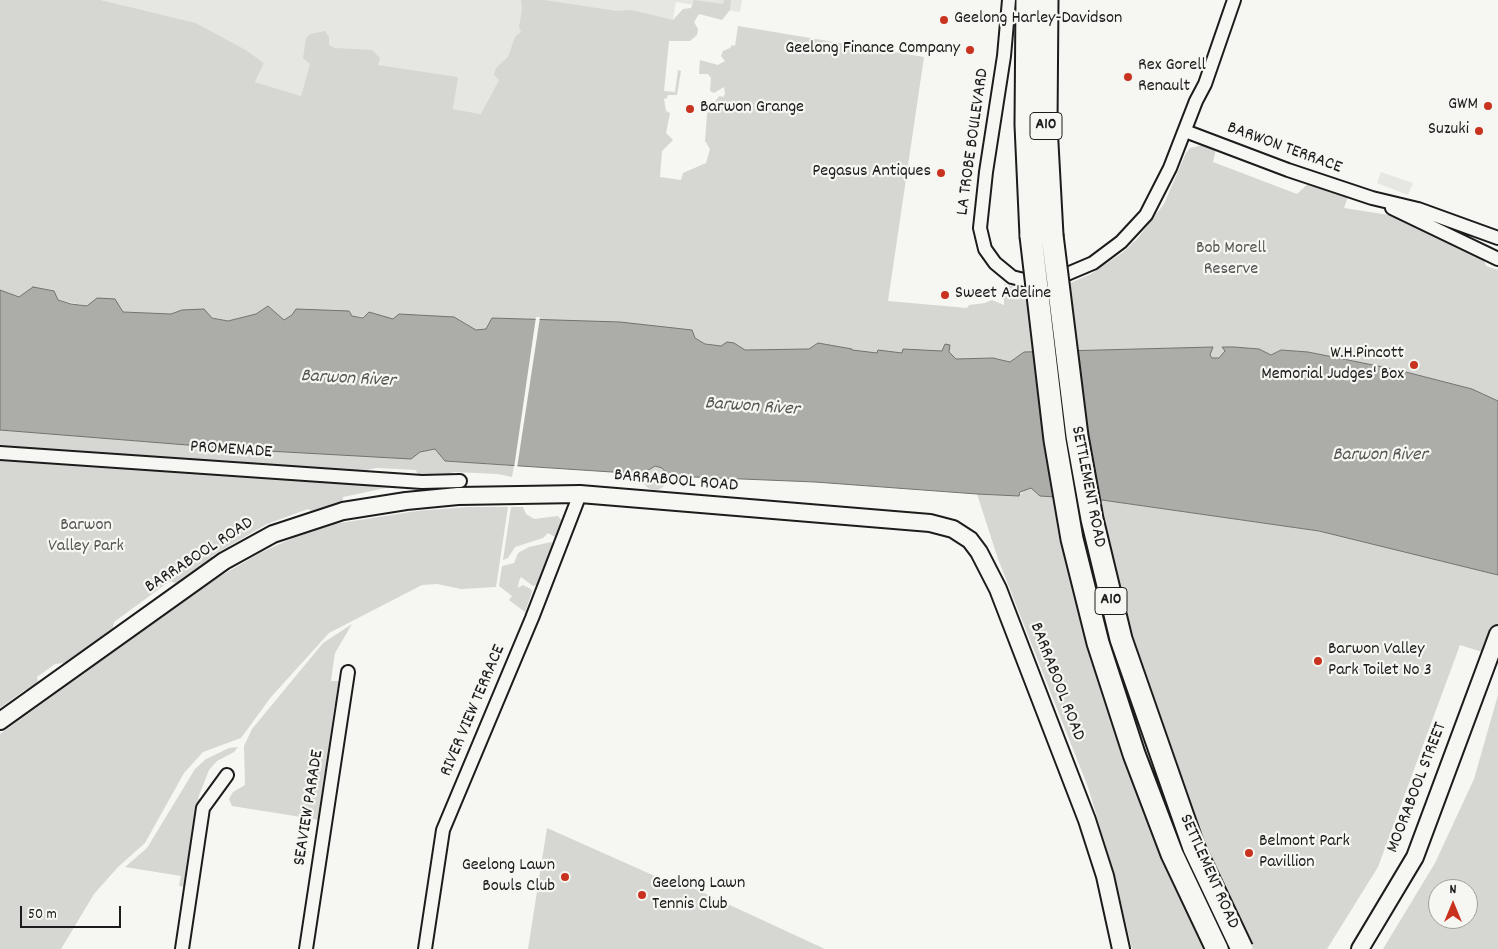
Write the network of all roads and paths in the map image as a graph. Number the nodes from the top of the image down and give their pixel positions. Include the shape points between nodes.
1 (1009, 0) edge
2 (1027, 0) edge
3 (1047, 0) edge
4 (1234, 0) edge
5 (1185, 131) junction
6 (1372, 198) junction
7 (1498, 238) edge
8 (1498, 259) edge
9 (0, 453) edge
10 (460, 481) dead end
11 (580, 494) junction
12 (1498, 634) edge
13 (348, 672) dead end
14 (0, 721) edge
15 (227, 775) dead end
16 (182, 949) edge
17 (306, 949) edge
18 (425, 949) edge
19 (1121, 949) edge
20 (1217, 949) edge
21 (1242, 949) edge
22 (1360, 949) edge

1 - 5 street, LA TROBE BOULEVARD via 980,222 985,249 1005,273 1022,281 1050,280 1083,268 1112,250 1152,206
2 - 20 highway, SETTLEMENT ROAD / A10, bridge via 1026,125 1030,236 1055,440 1072,539 1098,643 1134,754 1172,854
3 - 21 highway, SETTLEMENT ROAD / A10, bridge via 1046,125 1052,234 1077,436 1092,519 1121,639 1194,848
4 - 5 street, LA TROBE BOULEVARD
5 - 6 street, BARWON TERRACE
6 - 7 street, BARWON TERRACE via 1418,209
6 - 8 street, BARWON TERRACE
9 - 10 street, PROMENADE via 422,482
11 - 14 street, BARRABOOL ROAD via 406,500 343,511 272,534 187,586
11 - 18 street, RIVER VIEW TERRACE via 443,830
11 - 19 street, BARRABOOL ROAD via 930,523 953,529 970,540 998,589 1087,820 1109,890
12 - 22 street, MOORABOOL STREET via 1415,857
13 - 17 street, SEAVIEW PARADE
15 - 16 street via 203,808

